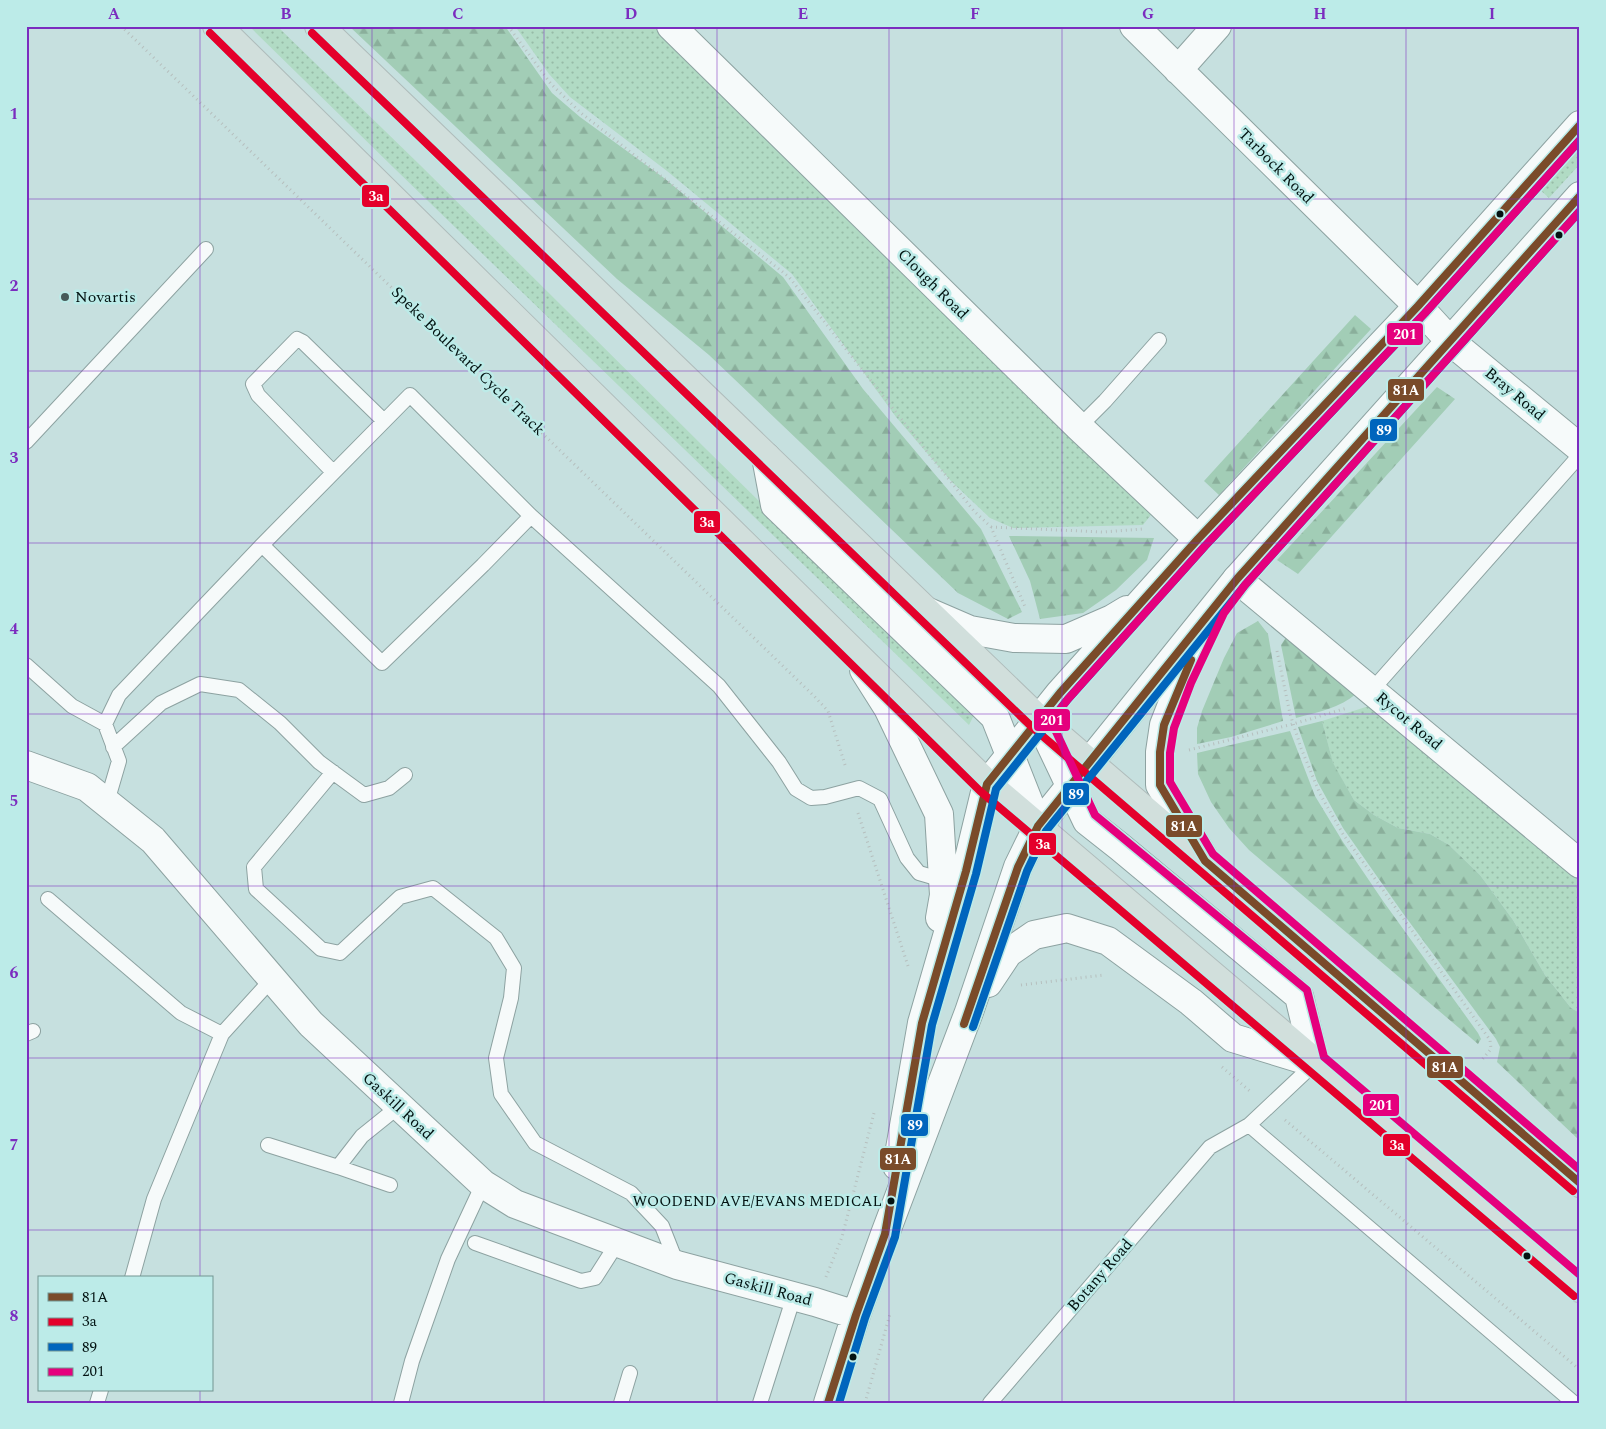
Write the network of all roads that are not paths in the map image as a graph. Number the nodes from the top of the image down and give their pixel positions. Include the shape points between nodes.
1 (216, 26) edge
2 (320, 26) edge
3 (671, 26) edge
4 (1134, 26) edge
5 (1217, 26) edge
6 (1178, 70) junction
7 (1580, 125) edge
8 (1580, 196) edge
9 (206, 249) dead end
10 (1418, 306) junction
11 (1159, 340) dead end
12 (1450, 341) junction
13 (384, 421) junction
14 (1079, 427) junction
15 (26, 442) edge
16 (1580, 448) edge
17 (1580, 455) edge
18 (766, 457) junction
19 (333, 472) junction
20 (531, 516) junction
21 (1198, 539) junction
22 (262, 545) junction
23 (1238, 579) junction
24 (1143, 601) junction
25 (1215, 608) junction
26 (925, 610) junction
27 (850, 649) junction
28 (26, 665) edge
29 (1372, 690) junction
30 (1039, 720) junction
31 (105, 724) junction
32 (113, 747) junction
33 (1010, 756) junction
34 (1090, 762) junction
35 (26, 765) edge
36 (333, 772) junction
37 (406, 775) dead end
38 (987, 784) junction
39 (1071, 786) junction
40 (107, 802) junction
41 (1038, 826) junction
42 (1205, 861) junction
43 (1580, 864) edge
44 (943, 880) junction
45 (48, 898) dead end
46 (272, 979) junction
47 (969, 1012) junction
48 (922, 1023) junction
49 (222, 1034) junction
50 (1315, 1063) junction
51 (398, 1107) junction
52 (1249, 1125) junction
53 (268, 1145) dead end
54 (338, 1167) junction
55 (1580, 1183) edge
56 (483, 1184) junction
57 (390, 1185) dead end
58 (885, 1234) junction
59 (618, 1242) junction
60 (475, 1243) dead end
61 (677, 1265) junction
62 (133, 1276) edge
63 (1580, 1288) edge
64 (805, 1299) junction
65 (856, 1315) junction
66 (630, 1373) dead end
67 (400, 1403) edge
68 (621, 1403) edge
69 (760, 1403) edge
70 (828, 1403) edge
71 (990, 1403) edge
72 (1574, 1403) edge

1 - 27 highway
2 - 18 highway
3 - 14 street, Clough Road
4 - 6 street, Tarbock Road
5 - 6 street
6 - 10 street, Tarbock Road
7 - 10 street
8 - 12 street
9 - 15 lane
10 - 12 street, Tarbock Road
10 - 21 street
11 - 14 lane
12 - 16 street, Bray Road
12 - 23 street
13 - 19 lane
13 - 19 lane via 304,342 297,339 253,384 258,395
13 - 20 lane via 410,395
14 - 21 street, Clough Road
17 - 29 lane
18 - 26 highway
18 - 33 street via 775,505 995,717
19 - 22 lane
20 - 22 lane via 382,663
20 - 44 lane via 720,686 796,789 811,798 859,788 880,799 907,858 919,873
21 - 24 street
22 - 31 lane via 119,695
23 - 25 street
23 - 29 street, Rycot Road
24 - 26 street via 1066,639 1014,638 970,630
24 - 30 street
25 - 34 street
25 - 42 street via 1164,725 1160,752 1160,785
26 - 30 highway
27 - 38 highway
27 - 44 street via 888,708 940,814
28 - 31 lane via 72,706
29 - 43 street, Rycot Road
30 - 33 street
30 - 34 highway
30 - 39 street
31 - 32 lane
32 - 36 lane via 161,703 200,684 239,690
32 - 40 lane via 120,761
33 - 38 street
33 - 41 street
34 - 39 street
34 - 42 highway
35 - 40 street, Gaskill Road via 87,787
36 - 37 lane via 364,795 389,788
36 - 61 lane via 254,867 256,889 321,949 340,953 400,897 433,888 496,938 514,968 511,998 496,1058 501,1094 535,1143 631,1193 662,1226
38 - 41 highway
38 - 48 street via 966,871
39 - 41 street
39 - 50 street via 1087,821 1299,996
40 - 46 street, Gaskill Road via 153,840
41 - 47 street via 1018,867
41 - 50 highway
42 - 55 highway
44 - 48 street via 944,894
45 - 49 lane via 181,1013
46 - 49 lane
46 - 51 street, Gaskill Road via 311,1024
47 - 50 street via 1008,953 1034,935 1067,928 1108,941 1191,1002 1233,1038
47 - 58 street
48 - 58 street
49 - 62 lane via 154,1198
50 - 52 lane, Botany Road
50 - 63 highway
51 - 54 lane via 362,1136
51 - 56 street, Gaskill Road
52 - 71 lane, Botany Road via 1210,1147
52 - 72 lane
53 - 54 lane
54 - 57 lane
56 - 59 street, Gaskill Road via 515,1204
56 - 67 lane via 448,1259
58 - 65 street
59 - 60 lane via 595,1278 581,1281
59 - 61 street, Gaskill Road
61 - 64 street, Gaskill Road
64 - 65 street, Gaskill Road
64 - 69 lane
65 - 70 street
66 - 68 lane

